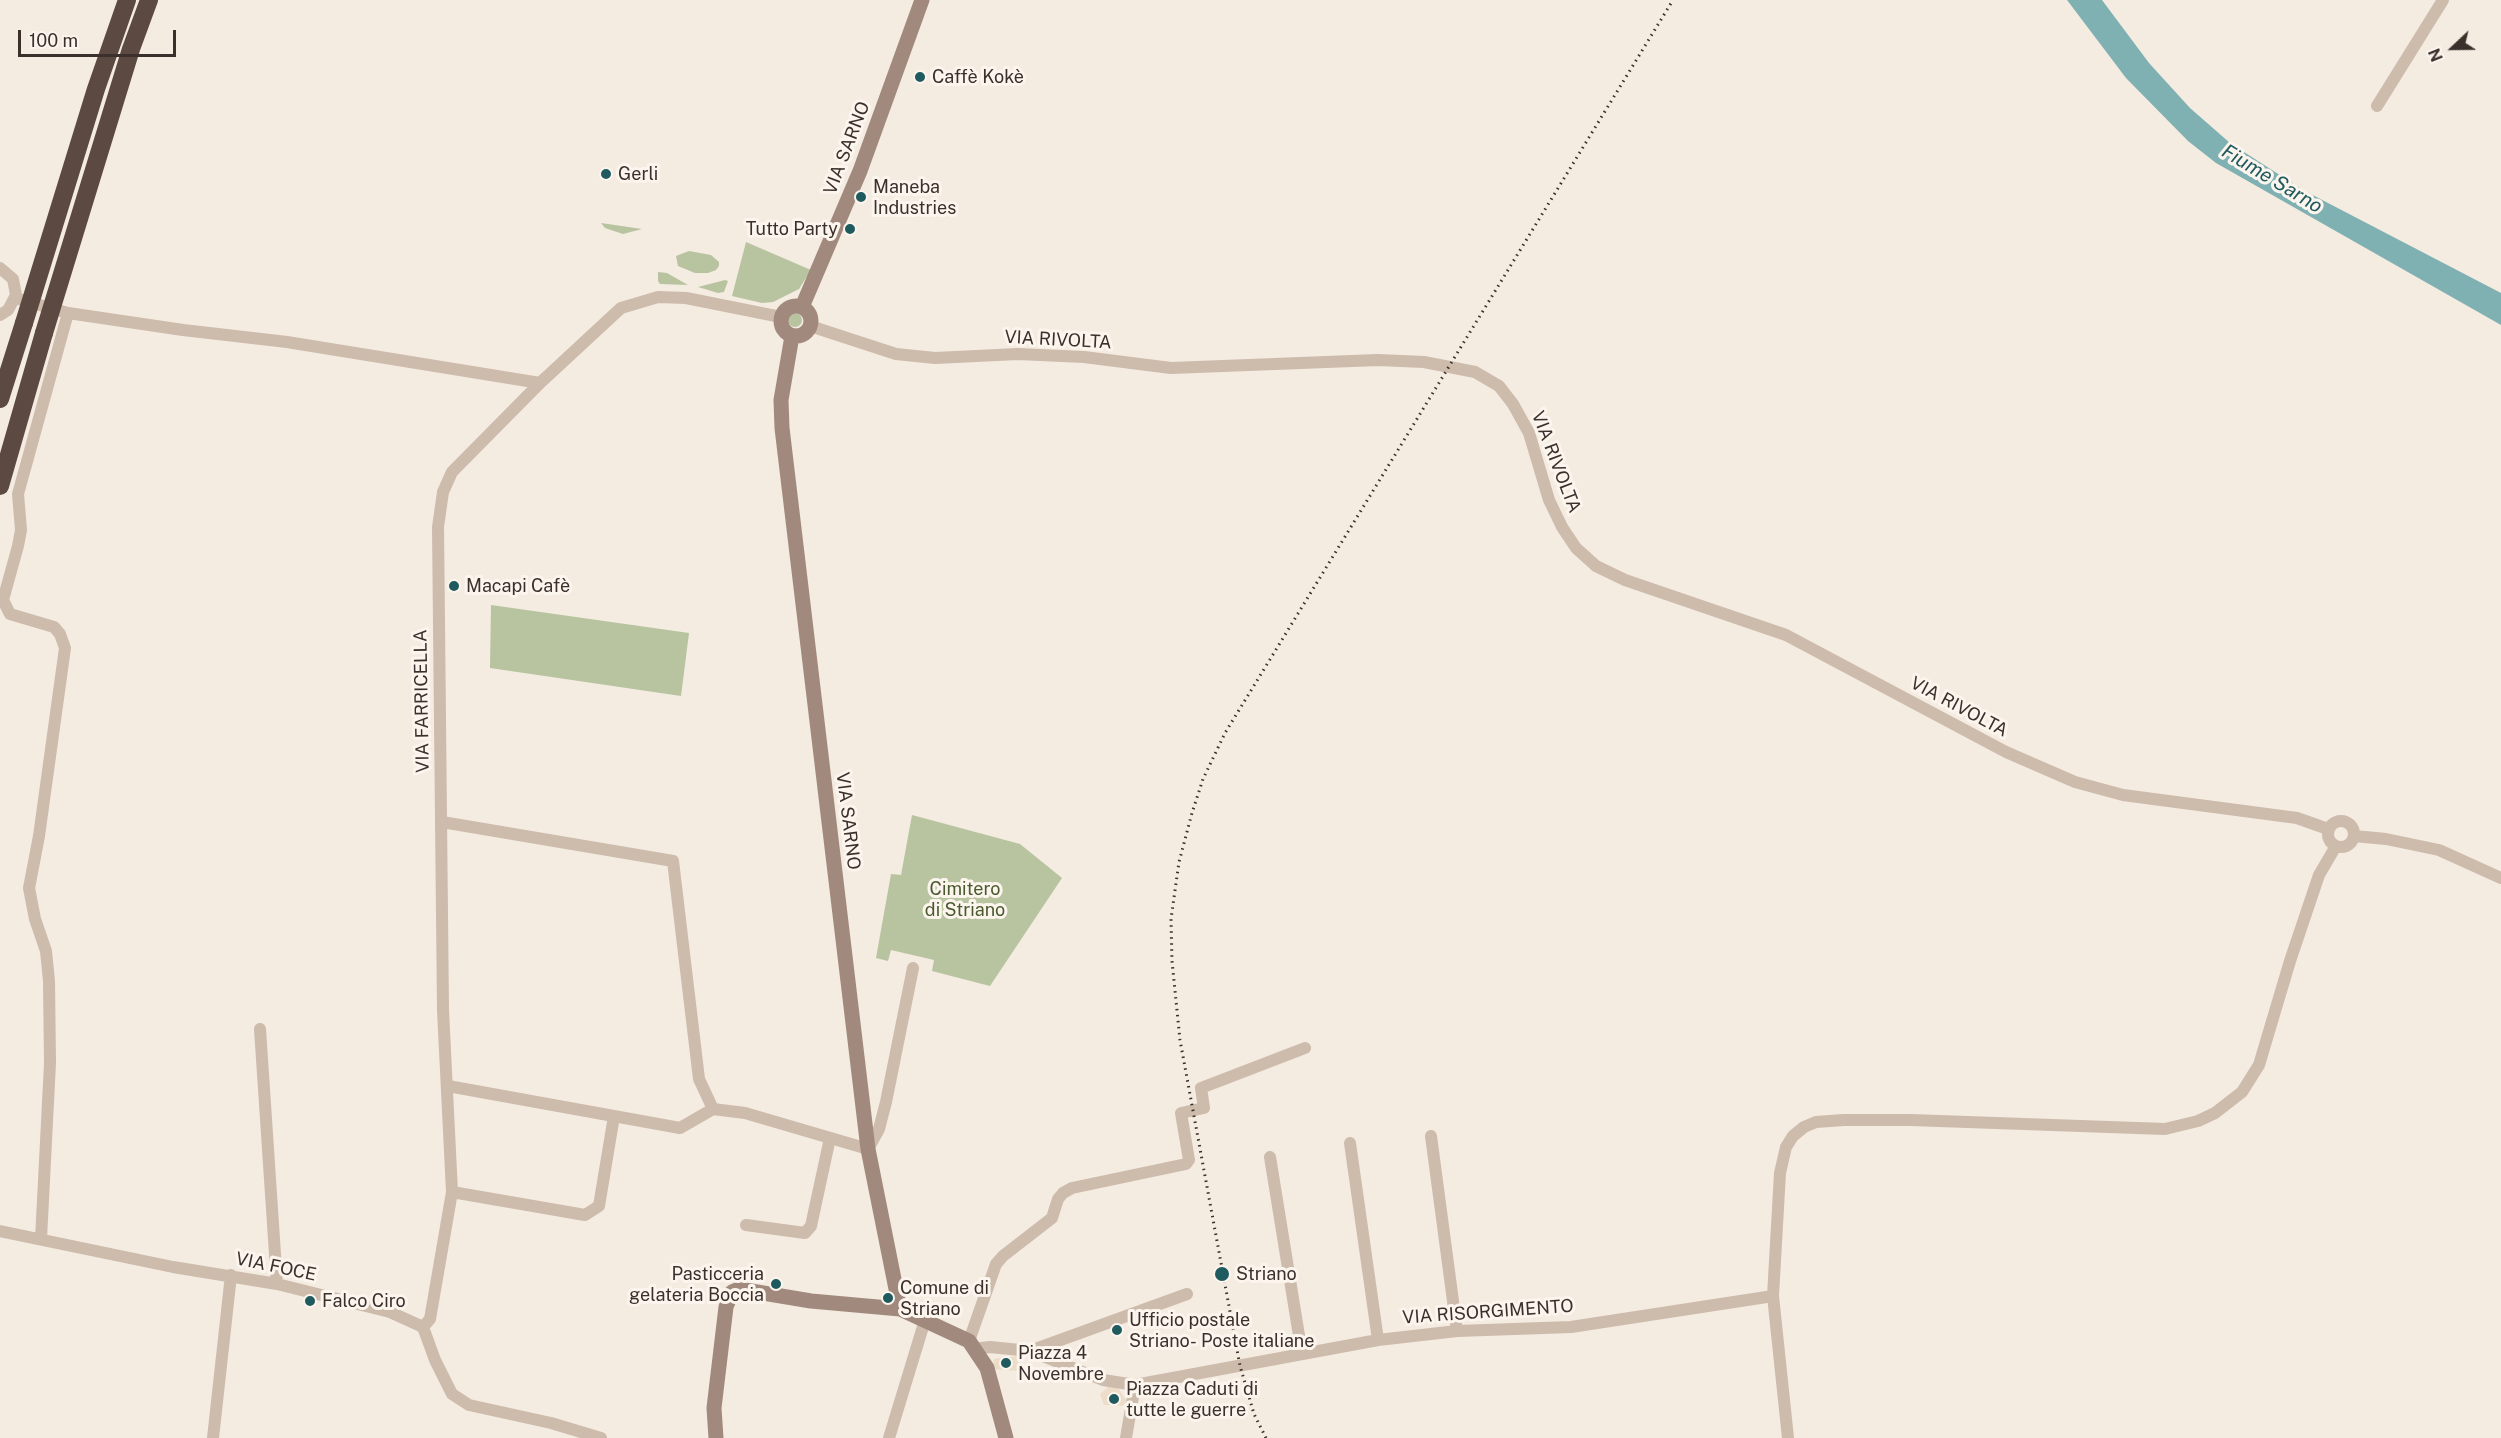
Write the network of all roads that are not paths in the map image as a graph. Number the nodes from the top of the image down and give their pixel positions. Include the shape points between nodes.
1 (127, 0) edge
2 (149, 0) edge
3 (922, 0) edge
4 (2443, 0) edge
5 (2377, 106) dead end
6 (0, 268) edge
7 (15, 298) junction
8 (802, 307) junction
9 (69, 313) junction
10 (0, 315) edge
11 (781, 317) junction
12 (810, 326) junction
13 (792, 336) junction
14 (540, 383) junction
15 (0, 399) edge
16 (0, 486) edge
17 (442, 822) junction
18 (2328, 829) junction
19 (2354, 836) junction
20 (2336, 846) junction
21 (2501, 878) edge
22 (913, 968) dead end
23 (260, 1029) dead end
24 (1305, 1048) dead end
25 (448, 1086) junction
26 (713, 1109) junction
27 (614, 1116) junction
28 (1431, 1136) dead end
29 (830, 1138) junction
30 (1350, 1143) dead end
31 (868, 1149) junction
32 (1270, 1157) dead end
33 (452, 1192) junction
34 (746, 1225) dead end
35 (0, 1231) edge
36 (40, 1239) junction
37 (231, 1275) junction
38 (277, 1284) junction
39 (1186, 1294) dead end
40 (1773, 1296) junction
41 (900, 1309) junction
42 (925, 1320) junction
43 (423, 1327) junction
44 (1457, 1331) junction
45 (1378, 1340) junction
46 (971, 1345) junction
47 (1030, 1351) junction
48 (1302, 1354) junction
49 (1135, 1385) junction
50 (213, 1438) edge
51 (601, 1438) edge
52 (716, 1438) edge
53 (889, 1438) edge
54 (1006, 1438) edge
55 (1126, 1438) edge
56 (1788, 1438) edge

1 - 15 highway, bridge
2 - 16 highway, bridge
3 - 8 main road, VIA SARNO via 860,171
4 - 5 street
6 - 7 street via 14,279
7 - 9 street
7 - 10 street
8 - 11 main road via 789,307
8 - 12 main road via 810,317
9 - 14 street via 287,342
9 - 36 street via 18,494 21,530 3,600 10,614 54,627 64,648 29,888 46,951 49,981 50,1063
11 - 13 main road via 781,326
11 - 14 street, VIA FARRICELLA via 686,298 652,299 621,308
12 - 13 main road via 801,335
12 - 18 street, VIA RIVOLTA via 896,354 935,358 1018,354 1084,357 1171,368 1378,360 1424,362 1475,372 1498,386 1513,404 1528,433 1549,500 1562,527 1576,548 1596,566 1625,580 1786,635 2006,752 2075,783 2123,795 2297,818
13 - 31 main road, VIA SARNO via 781,400 782,428
14 - 17 street, VIA FARRICELLA via 452,472 442,492 438,527
17 - 25 street, VIA FARRICELLA
17 - 26 street via 673,861 699,1079
18 - 19 street via 2343,820 2351,825
18 - 20 street via 2328,838
19 - 20 street via 2346,846
19 - 21 street via 2439,849
20 - 40 street via 2319,875 2259,1065 2242,1092 2228,1104 2198,1121 2164,1129 1911,1119 1827,1121 1804,1127 1793,1136 1782,1159
22 - 31 street via 886,1102 879,1129
23 - 38 street
24 - 46 street via 1201,1088 1204,1108 1181,1113 1189,1160 1186,1164 1063,1193 1052,1218 996,1264
25 - 27 street
25 - 33 street, VIA FARRICELLA
26 - 27 street via 680,1128
26 - 29 street via 762,1117
27 - 33 street via 599,1206 585,1215
28 - 44 street
29 - 31 street
29 - 34 street via 811,1226 805,1233
30 - 45 street
31 - 41 main road, VIA SARNO
32 - 48 street
33 - 43 street, VIA FARRICELLA via 430,1319
35 - 36 street, VIA FOCE
36 - 37 street, VIA FOCE
37 - 38 street, VIA FOCE
37 - 50 street
38 - 43 street, VIA FOCE via 390,1312
39 - 47 street
40 - 44 street, VIA RISORGIMENTO via 1571,1327
40 - 56 street
41 - 42 main road, VIA RISORGIMENTO
41 - 52 main road, VIA RISORGIMENTO via 811,1301 740,1289 732,1292 719,1350 714,1408
42 - 46 main road, VIA RISORGIMENTO
42 - 53 street
43 - 51 street via 452,1394 469,1405
44 - 45 street, VIA RISORGIMENTO
45 - 48 street, VIA RISORGIMENTO
46 - 47 street, VIA RISORGIMENTO
46 - 54 main road via 987,1368
47 - 49 street, VIA RISORGIMENTO via 1103,1380
48 - 49 street, VIA RISORGIMENTO
49 - 55 street

